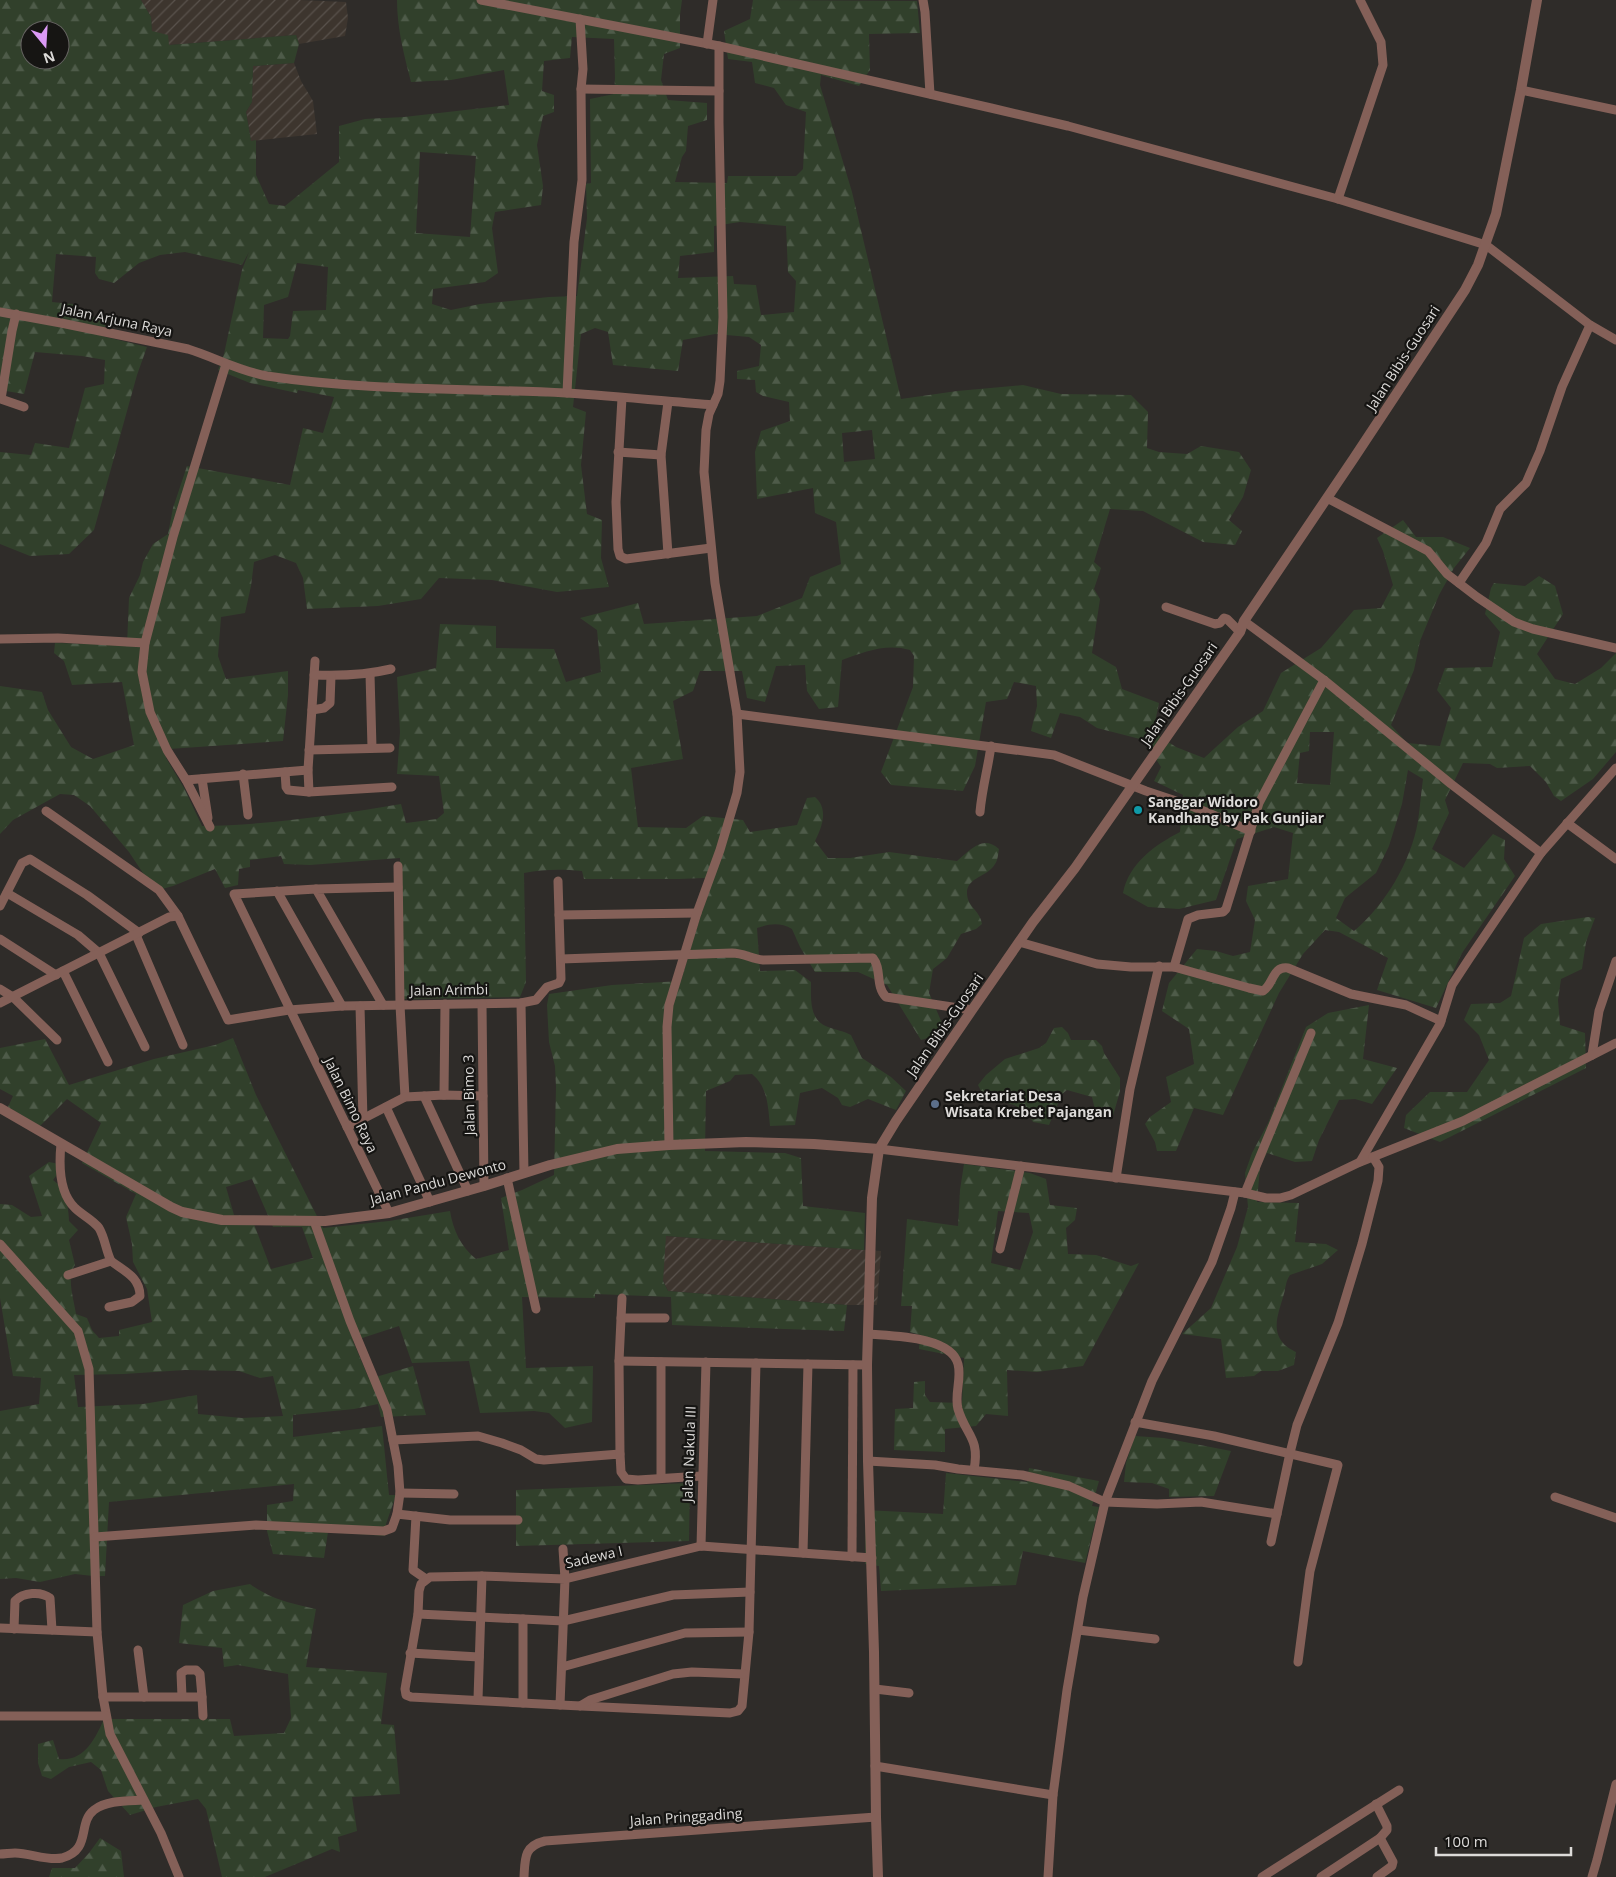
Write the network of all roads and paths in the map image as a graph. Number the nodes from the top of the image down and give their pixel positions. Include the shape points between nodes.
1 (481, 0) edge
2 (713, 0) edge
3 (923, 0) edge
4 (1360, 0) edge
5 (1537, 0) edge
6 (580, 19) junction
7 (707, 44) junction
8 (720, 46) junction
9 (581, 89) junction
10 (1521, 90) junction
11 (719, 91) junction
12 (930, 94) junction
13 (1616, 110) edge
14 (1338, 199) junction
15 (1486, 245) junction
16 (0, 312) edge
17 (16, 314) junction
18 (1590, 325) junction
19 (1616, 339) edge
20 (226, 364) junction
21 (567, 393) junction
22 (622, 398) junction
23 (0, 399) edge
24 (668, 402) junction
25 (713, 405) junction
26 (24, 407) dead end
27 (618, 452) junction
28 (661, 454) junction
29 (1327, 498) junction
30 (710, 548) junction
31 (668, 554) junction
32 (1459, 583) junction
33 (1166, 607) dead end
34 (1244, 621) junction
35 (1240, 632) junction
36 (0, 639) edge
37 (145, 643) junction
38 (1616, 648) edge
39 (315, 661) dead end
40 (391, 669) dead end
41 (370, 674) junction
42 (314, 675) junction
43 (332, 676) junction
44 (1324, 680) junction
45 (312, 710) junction
46 (738, 714) junction
47 (991, 746) junction
48 (372, 748) junction
49 (390, 748) dead end
50 (309, 750) junction
51 (1616, 768) edge
52 (308, 770) junction
53 (285, 772) junction
54 (243, 774) junction
55 (202, 779) junction
56 (186, 780) junction
57 (1132, 786) junction
58 (392, 787) dead end
59 (309, 792) junction
60 (46, 811) dead end
61 (980, 812) dead end
62 (248, 815) dead end
63 (1567, 823) junction
64 (1251, 831) junction
65 (1541, 853) junction
66 (1616, 859) edge
67 (398, 866) dead end
68 (558, 881) dead end
69 (398, 887) junction
70 (316, 888) junction
71 (276, 891) junction
72 (7, 893) junction
73 (0, 906) edge
74 (697, 913) junction
75 (559, 915) junction
76 (178, 916) junction
77 (137, 934) junction
78 (0, 939) edge
79 (1019, 942) junction
80 (99, 953) junction
81 (684, 955) junction
82 (560, 959) junction
83 (1616, 961) edge
84 (1159, 966) junction
85 (1174, 967) junction
86 (60, 973) junction
87 (0, 989) edge
88 (13, 997) junction
89 (0, 1003) edge
90 (521, 1003) junction
91 (445, 1004) junction
92 (482, 1004) junction
93 (384, 1005) junction
94 (400, 1005) junction
95 (342, 1006) junction
96 (360, 1006) junction
97 (289, 1010) junction
98 (972, 1010) junction
99 (1441, 1021) junction
100 (1312, 1033) dead end
101 (57, 1040) dead end
102 (1616, 1042) edge
103 (183, 1045) dead end
104 (145, 1047) dead end
105 (1592, 1055) junction
106 (108, 1062) dead end
107 (444, 1095) junction
108 (424, 1096) junction
109 (482, 1096) junction
110 (406, 1098) junction
111 (386, 1107) junction
112 (0, 1108) edge
113 (363, 1118) junction
114 (347, 1127) junction
115 (61, 1144) junction
116 (669, 1145) junction
117 (879, 1149) junction
118 (1373, 1157) junction
119 (1360, 1162) junction
120 (1021, 1166) junction
121 (524, 1173) junction
122 (507, 1178) junction
123 (1116, 1178) junction
124 (484, 1186) junction
125 (468, 1191) junction
126 (1235, 1192) junction
127 (1245, 1193) junction
128 (430, 1202) junction
129 (389, 1213) junction
130 (314, 1221) junction
131 (0, 1244) edge
132 (1000, 1249) dead end
133 (111, 1261) junction
134 (68, 1275) dead end
135 (622, 1298) dead end
136 (109, 1307) dead end
137 (536, 1309) dead end
138 (621, 1318) junction
139 (665, 1318) dead end
140 (868, 1334) junction
141 (619, 1361) junction
142 (661, 1362) junction
143 (706, 1362) junction
144 (756, 1363) junction
145 (808, 1364) junction
146 (853, 1365) junction
147 (867, 1365) junction
148 (1135, 1422) junction
149 (393, 1440) junction
150 (1290, 1453) junction
151 (620, 1454) junction
152 (868, 1461) junction
153 (974, 1470) junction
154 (702, 1476) junction
155 (661, 1478) junction
156 (400, 1493) junction
157 (454, 1494) dead end
158 (1555, 1497) dead end
159 (1105, 1502) junction
160 (397, 1514) junction
161 (1276, 1514) junction
162 (416, 1516) junction
163 (1616, 1518) edge
164 (518, 1520) dead end
165 (853, 1525) junction
166 (871, 1525) junction
167 (94, 1537) junction
168 (1271, 1542) dead end
169 (701, 1546) junction
170 (563, 1548) dead end
171 (752, 1549) junction
172 (803, 1553) junction
173 (852, 1557) junction
174 (872, 1558) junction
175 (482, 1576) junction
176 (426, 1579) junction
177 (565, 1579) junction
178 (750, 1592) junction
179 (418, 1614) junction
180 (480, 1617) junction
181 (523, 1619) junction
182 (563, 1621) junction
183 (0, 1628) edge
184 (14, 1629) junction
185 (52, 1630) junction
186 (1078, 1630) junction
187 (97, 1632) junction
188 (749, 1632) junction
189 (1155, 1639) dead end
190 (138, 1650) dead end
191 (410, 1654) junction
192 (479, 1657) junction
193 (1298, 1662) dead end
194 (562, 1667) junction
195 (744, 1674) junction
196 (875, 1689) junction
197 (909, 1693) dead end
198 (103, 1697) junction
199 (144, 1697) junction
200 (182, 1697) junction
201 (202, 1697) junction
202 (478, 1699) junction
203 (523, 1703) junction
204 (560, 1705) junction
205 (580, 1706) junction
206 (0, 1716) edge
207 (106, 1716) junction
208 (203, 1716) dead end
209 (876, 1766) junction
210 (1616, 1784) edge
211 (1399, 1790) dead end
212 (1053, 1795) junction
213 (143, 1800) junction
214 (1376, 1804) junction
215 (876, 1817) junction
216 (1380, 1838) junction
217 (0, 1854) edge
218 (179, 1877) edge
219 (524, 1877) edge
220 (878, 1877) edge
221 (1048, 1877) edge
222 (1262, 1877) edge
223 (1321, 1877) edge
224 (1376, 1877) edge
225 (1592, 1877) edge

1 - 6 street
2 - 7 street
3 - 12 street
4 - 14 street via 1382,42 1383,65
5 - 10 street, Jalan Bibis-Guosari
6 - 7 street
6 - 9 street
7 - 8 street
8 - 11 street
8 - 12 street
9 - 11 street
9 - 21 street via 582,180 574,242
10 - 13 street
10 - 15 street, Jalan Bibis-Guosari via 1496,214
11 - 25 street via 723,318 720,381
12 - 14 street via 1068,126
14 - 15 street
15 - 18 street
15 - 29 street, Jalan Bibis-Guosari via 1465,290
16 - 17 street, Jalan Arjuna Raya
17 - 20 street, Jalan Arjuna Raya via 188,349
17 - 23 street
18 - 19 street
18 - 32 street via 1562,387 1526,483 1500,509 1486,543
20 - 21 street, Jalan Arjuna Raya via 265,376 330,383
20 - 37 street via 189,482
21 - 22 street, Jalan Arjuna Raya
22 - 24 street, Jalan Arjuna Raya
22 - 27 street
23 - 26 street
24 - 25 street, Jalan Arjuna Raya
24 - 28 street
25 - 30 street via 704,449
27 - 28 street
27 - 31 street via 616,502 620,556 626,559
28 - 31 street
29 - 32 street via 1428,551
29 - 34 street, Jalan Bibis-Guosari
30 - 31 street
30 - 46 street
32 - 38 street via 1500,614 1523,626
33 - 35 street via 1215,624 1227,619
34 - 35 street, Jalan Bibis-Guosari
34 - 44 street
35 - 57 street, Jalan Bibis-Guosari
36 - 37 street via 58,638
37 - 56 street via 142,672 150,712 167,750
39 - 42 street
40 - 41 street
41 - 43 street
41 - 48 street
42 - 43 street
42 - 45 street
43 - 45 street via 330,703
44 - 64 street via 1259,804
44 - 65 street
45 - 50 street
46 - 47 street
46 - 74 street via 740,760 737,793
47 - 57 street via 1054,755
47 - 61 street
48 - 49 street
48 - 50 street
50 - 52 street
51 - 63 street
52 - 53 street
52 - 59 street
53 - 54 street
53 - 59 street via 288,790
54 - 55 street
54 - 62 street
55 - 56 street
55 - 56 street via 210,827
57 - 64 street
57 - 79 street, Jalan Bibis-Guosari
58 - 59 street
60 - 76 street via 159,890
63 - 65 street
63 - 66 street
64 - 85 street via 1226,910 1188,919
65 - 99 street via 1452,985
67 - 69 street
68 - 75 street
69 - 70 street
69 - 94 street
70 - 71 street
70 - 93 street
71 - 95 street
71 - 97 street, Jalan Bimo Raya via 234,894
72 - 73 street
72 - 77 street via 22,862 32,859 87,895
72 - 80 street via 78,935
74 - 75 street
74 - 81 street
75 - 82 street
76 - 77 street
76 - 97 street, Jalan Arimbi via 228,1020
77 - 80 street
77 - 103 street
78 - 86 street
79 - 84 street via 1098,964
79 - 98 street, Jalan Bibis-Guosari
80 - 86 street
80 - 104 street
81 - 82 street
81 - 98 street via 740,953 763,960 873,958 878,965 881,990 886,997
81 - 116 street via 668,1015
82 - 90 street via 560,981 547,987 536,1000
83 - 105 street via 1599,1012
84 - 85 street
84 - 123 street via 1130,1089
85 - 99 street via 1263,991 1275,973 1281,968 1288,968 1351,994 1406,1005
86 - 88 street
86 - 106 street
87 - 88 street
88 - 89 street
88 - 101 street
90 - 92 street, Jalan Arimbi
90 - 121 street
91 - 92 street, Jalan Arimbi
91 - 94 street, Jalan Arimbi
91 - 107 street
92 - 109 street, Jalan Bimo 3
93 - 94 street, Jalan Arimbi
93 - 96 street, Jalan Arimbi
94 - 110 street
95 - 96 street, Jalan Arimbi
95 - 97 street, Jalan Arimbi
96 - 113 street
97 - 114 street, Jalan Bimo Raya
98 - 117 street, Jalan Bibis-Guosari
99 - 119 street
100 - 127 street
102 - 105 street
105 - 118 street via 1463,1121
107 - 108 street
107 - 109 street
108 - 110 street
108 - 125 street
109 - 124 street, Jalan Bimo 3
110 - 111 street
111 - 113 street
111 - 128 street
112 - 115 street, Jalan Pandu Dewonto
113 - 114 street
114 - 129 street, Jalan Bimo Raya
115 - 130 street, Jalan Pandu Dewonto via 182,1212 222,1220
115 - 133 street via 61,1177 67,1195 74,1208 98,1228
116 - 117 street, Jalan Pandu Dewonto via 772,1142
116 - 121 street, Jalan Pandu Dewonto via 617,1149
117 - 120 street
117 - 140 street via 872,1198
118 - 119 street
118 - 150 street via 1379,1167 1378,1182 1362,1244 1338,1323 1297,1425
119 - 127 street via 1280,1198
120 - 123 street
120 - 132 street
121 - 122 street, Jalan Pandu Dewonto
122 - 124 street, Jalan Pandu Dewonto
122 - 137 street
123 - 126 street
124 - 125 street, Jalan Pandu Dewonto
125 - 128 street, Jalan Pandu Dewonto
126 - 127 street
126 - 148 street via 1212,1262
128 - 129 street, Jalan Pandu Dewonto
129 - 130 street, Jalan Pandu Dewonto
130 - 149 street via 387,1410
131 - 167 street via 78,1331 89,1369
133 - 134 street
133 - 136 street via 126,1270 140,1293 132,1302
135 - 138 street
138 - 139 street
138 - 141 street
140 - 147 street
140 - 153 street via 910,1337 944,1347 954,1356 959,1366 958,1411 976,1450
141 - 142 street
141 - 151 street
142 - 143 street
142 - 155 street
143 - 144 street
143 - 154 street, Jalan Nakula III
144 - 145 street
144 - 171 street
145 - 146 street
145 - 172 street
146 - 147 street
146 - 165 street
147 - 152 street
148 - 150 street
148 - 159 street
149 - 151 street via 478,1436 544,1460
149 - 156 street
150 - 161 street
150 - 193 street via 1338,1465 1310,1570
151 - 155 street via 624,1478
152 - 153 street via 935,1464
152 - 166 street
153 - 159 street via 1049,1480
154 - 155 street
154 - 169 street, Jalan Nakula III
156 - 157 street
156 - 160 street
158 - 163 street
159 - 161 street via 1201,1502
159 - 186 street
160 - 162 street
160 - 167 street via 392,1528 384,1532 256,1525
161 - 168 street
162 - 164 street via 450,1520
162 - 176 street via 413,1570
165 - 166 street
165 - 173 street
166 - 174 street
167 - 187 street
169 - 171 street, Sadewa I
169 - 177 street, Sadewa I
170 - 177 street
171 - 172 street, Sadewa I
171 - 178 street
172 - 173 street, Sadewa I
173 - 174 street, Sadewa I
174 - 196 street
175 - 176 street, Sadewa I
175 - 177 street, Sadewa I
175 - 180 street
176 - 179 street via 418,1591
177 - 182 street
178 - 182 street via 673,1595
178 - 188 street
179 - 180 street
179 - 191 street
180 - 181 street
180 - 192 street
181 - 182 street
181 - 203 street
182 - 194 street
183 - 184 street
184 - 185 street
184 - 185 street via 15,1601 20,1596 31,1594 50,1598
185 - 187 street
186 - 189 street
186 - 212 street
187 - 198 street
188 - 194 street via 685,1633
188 - 195 street
190 - 199 street
191 - 192 street
191 - 202 street via 405,1689 408,1696
192 - 202 street
194 - 204 street
195 - 205 street via 673,1674
195 - 205 street via 742,1706 735,1713
196 - 197 street
196 - 209 street
198 - 199 street
198 - 207 street
199 - 200 street
200 - 201 street
200 - 201 street via 180,1675 183,1670 190,1669 200,1674
201 - 208 street
202 - 203 street
203 - 204 street
204 - 205 street
206 - 207 street
207 - 213 street via 110,1734
209 - 212 street
209 - 215 street
210 - 225 street
211 - 214 street
212 - 221 street
213 - 217 street via 110,1803 92,1811 79,1847 62,1858
213 - 218 street
214 - 216 street via 1388,1827
214 - 222 street
215 - 219 street, Jalan Pringgading via 545,1841 529,1849
215 - 220 street
216 - 223 street
216 - 224 street via 1393,1862

